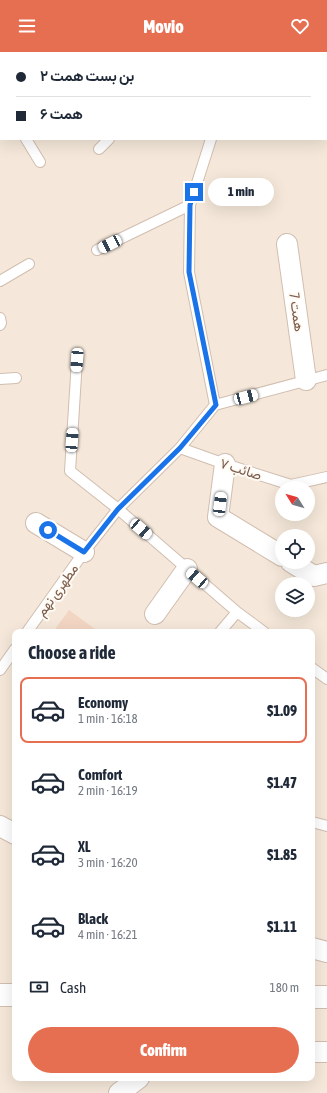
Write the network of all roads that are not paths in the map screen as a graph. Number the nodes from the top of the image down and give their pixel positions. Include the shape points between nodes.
1 (27, 140) edge
2 (108, 140) edge
3 (211, 140) edge
4 (99, 149) dead end
5 (40, 162) dead end
6 (190, 205) junction
7 (288, 244) dead end
8 (97, 250) dead end
9 (29, 264) dead end
10 (0, 282) edge
11 (0, 318) edge
12 (0, 325) edge
13 (77, 360) dead end
14 (327, 375) edge
15 (16, 378) dead end
16 (0, 379) edge
17 (306, 380) junction
18 (216, 405) junction
19 (180, 448) junction
20 (225, 464) junction
21 (327, 477) edge
22 (118, 509) junction
23 (36, 523) dead end
24 (84, 552) junction
25 (275, 552) edge
26 (187, 569) junction
27 (302, 569) edge
28 (327, 573) edge
29 (237, 612) junction
30 (155, 614) dead end
31 (29, 629) edge
32 (223, 629) edge
33 (260, 629) edge
34 (12, 653) edge
35 (0, 670) edge
36 (315, 670) edge
37 (327, 679) edge
38 (315, 823) edge
39 (0, 826) edge
40 (327, 826) edge
41 (12, 832) edge
42 (315, 949) edge
43 (327, 952) edge
44 (0, 995) edge
45 (12, 995) edge
46 (315, 997) edge
47 (327, 998) edge
48 (315, 1052) edge
49 (327, 1052) edge
50 (135, 1081) edge
51 (120, 1093) edge

1 - 5 lane
2 - 4 lane
3 - 6 lane
6 - 8 lane
6 - 18 lane via 189,272
7 - 17 street, همت 7
9 - 10 lane
11 - 12 lane
13 - 22 lane via 70,472
14 - 17 lane
15 - 16 lane
17 - 18 lane
18 - 19 lane, مطهری نهم
19 - 20 lane, صائب ۷
19 - 22 lane, مطهری نهم
20 - 21 lane, صائب ۷ via 291,485
20 - 25 street via 218,517
22 - 24 lane, مطهری نهم
22 - 26 lane
23 - 24 street
24 - 31 lane, مطهری نهم
26 - 29 lane
26 - 30 street
27 - 28 street via 314,576
29 - 32 lane
29 - 33 lane
34 - 35 lane
36 - 37 lane
38 - 40 lane
39 - 41 street
42 - 43 street
44 - 45 street
46 - 47 street
48 - 49 street
50 - 51 street

